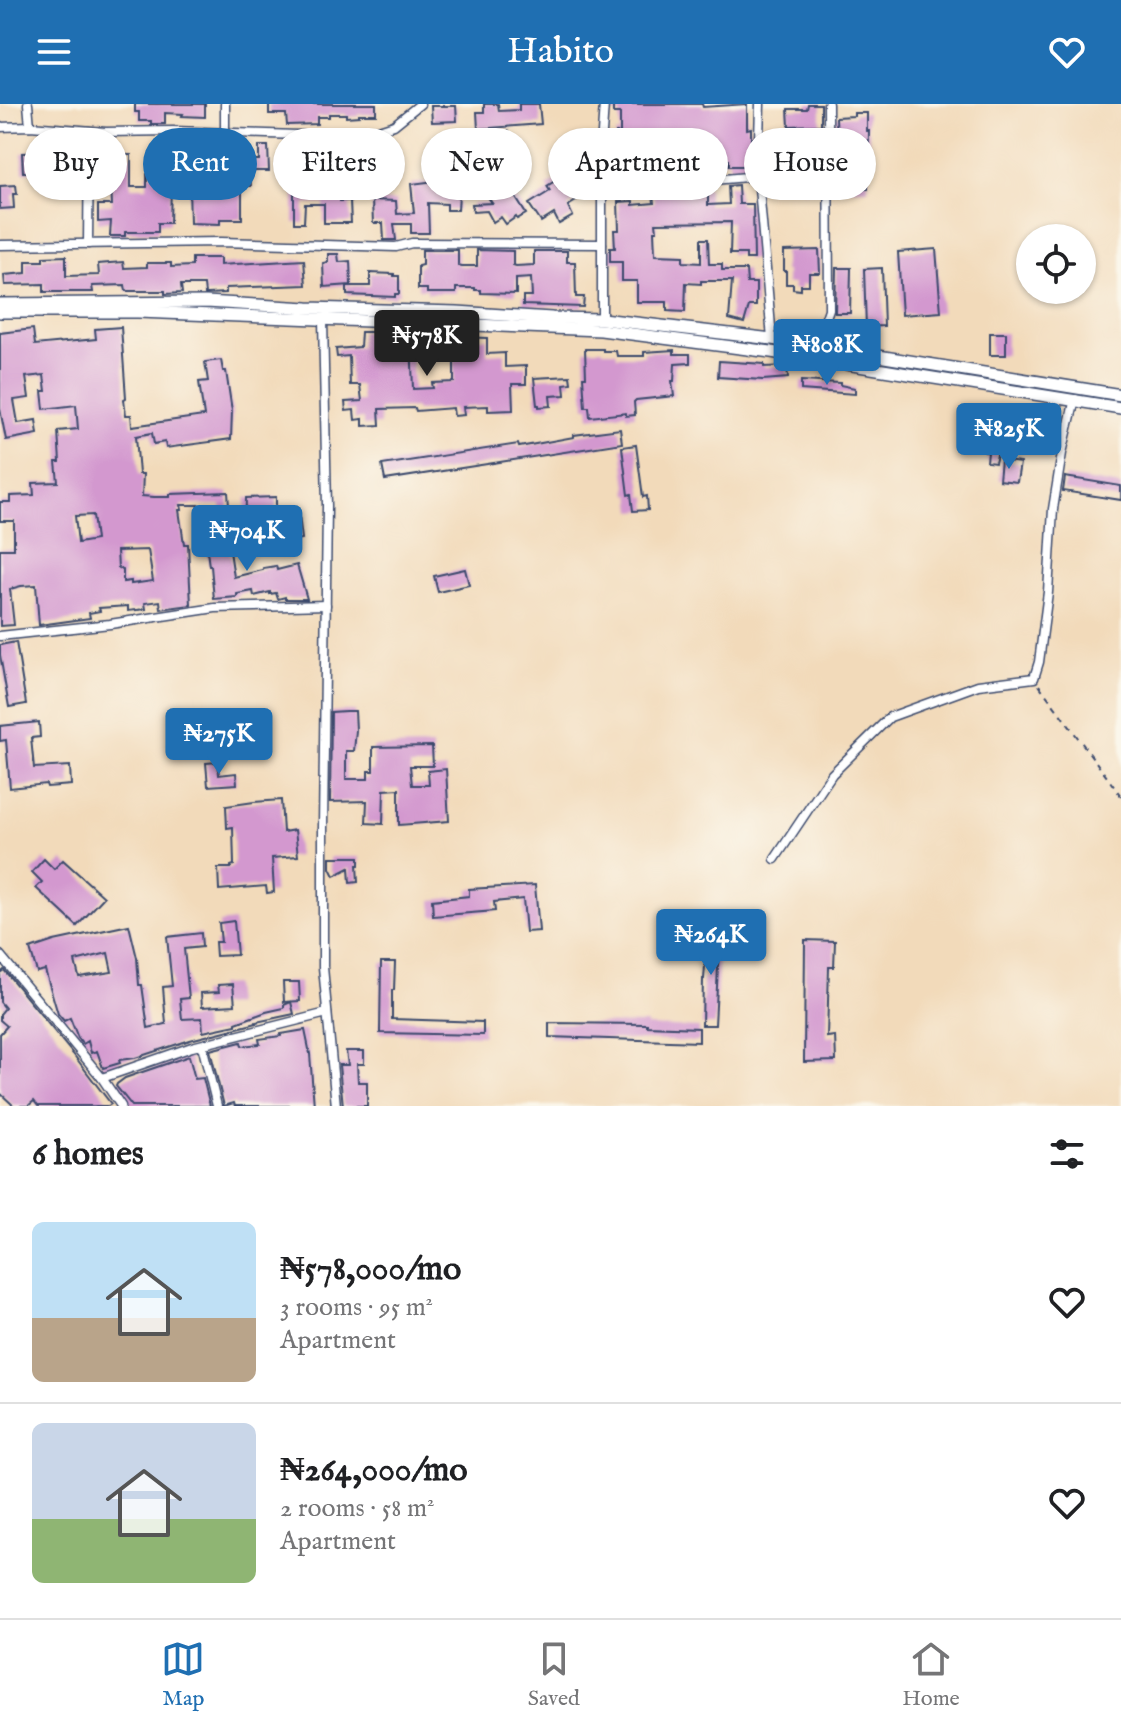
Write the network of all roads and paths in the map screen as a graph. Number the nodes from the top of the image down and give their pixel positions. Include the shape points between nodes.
1 (28, 104) edge
2 (225, 104) edge
3 (420, 104) edge
4 (604, 104) edge
5 (760, 104) edge
6 (828, 104) edge
7 (30, 126) junction
8 (0, 127) edge
9 (54, 128) edge
10 (225, 128) edge
11 (603, 128) edge
12 (759, 128) edge
13 (257, 134) edge
14 (88, 200) edge
15 (602, 200) edge
16 (760, 200) edge
17 (88, 244) junction
18 (602, 244) junction
19 (0, 245) edge
20 (0, 304) edge
21 (0, 312) edge
22 (602, 319) junction
23 (323, 320) junction
24 (772, 339) junction
25 (816, 346) junction
26 (1121, 395) edge
27 (1075, 399) junction
28 (1121, 408) edge
29 (326, 605) junction
30 (0, 636) edge
31 (1034, 678) junction
32 (1121, 796) edge
33 (775, 859) dead end
34 (0, 955) edge
35 (327, 1013) junction
36 (202, 1045) junction
37 (102, 1078) junction
38 (121, 1106) edge
39 (217, 1106) edge
40 (335, 1106) edge

1 - 7 street
2 - 10 street
3 - 13 street via 394,125 357,137
4 - 11 street
5 - 12 street
6 - 25 street via 829,309
7 - 8 street
7 - 9 street
14 - 17 street
15 - 18 street
16 - 24 street
17 - 18 street
17 - 19 street
18 - 22 street
20 - 22 street via 206,302
21 - 23 street
22 - 24 street
23 - 27 street via 601,330
23 - 29 street
24 - 25 street
25 - 26 street
27 - 28 street
27 - 31 street via 1053,509 1048,592
29 - 30 street via 215,608
29 - 35 street
31 - 32 path
31 - 33 street via 978,685 890,717 832,774
34 - 37 street
35 - 36 street
35 - 40 street
36 - 37 street
36 - 39 street
37 - 38 street

